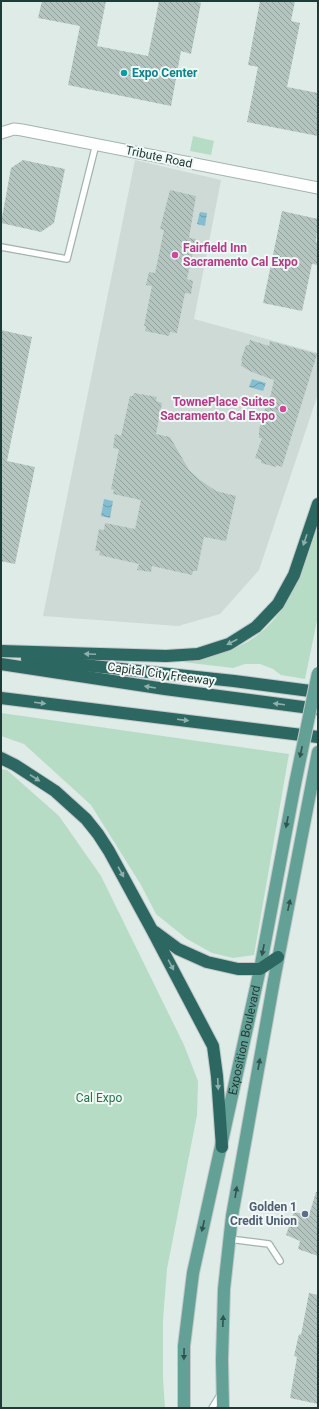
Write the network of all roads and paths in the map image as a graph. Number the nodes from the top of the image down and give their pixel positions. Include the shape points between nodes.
1 (1, 132) edge
2 (96, 144) junction
3 (318, 188) edge
4 (1, 247) edge
5 (318, 504) edge
6 (1, 651) edge
7 (1, 658) edge
8 (1, 664) edge
9 (318, 672) edge
10 (318, 692) edge
11 (1, 698) edge
12 (318, 709) edge
13 (318, 737) edge
14 (318, 752) edge
15 (1, 758) edge
16 (152, 930) junction
17 (278, 957) junction
18 (260, 969) junction
19 (222, 1147) junction
20 (229, 1239) junction
21 (280, 1261) dead end
22 (223, 1390) junction
23 (184, 1408) edge
24 (212, 1408) edge
25 (223, 1408) edge

1 - 2 street, Tribute Road via 22,130
2 - 3 street, Tribute Road
2 - 4 lane via 67,259
5 -> 6 highway via 294,575 278,604 256,627 229,644 198,654 166,656
7 - 10 highway
12 -> 8 highway, Capital City Freeway
9 -> 18 main road, Exposition Boulevard, bridge via 294,784
11 -> 13 highway
17 -> 14 main road, Exposition Boulevard
15 -> 16 highway via 55,791 86,819 109,851
16 - 18 highway via 178,949 207,962 238,969
16 -> 19 highway via 213,1046
17 - 18 highway
20 -> 17 main road, Exposition Boulevard
18 - 19 main road, Exposition Boulevard
19 -> 23 main road, Exposition Boulevard via 188,1305 184,1346
20 - 21 lane via 269,1244
22 -> 20 main road, Exposition Boulevard via 224,1296
22 - 24 lane
22 - 25 main road, Exposition Boulevard

